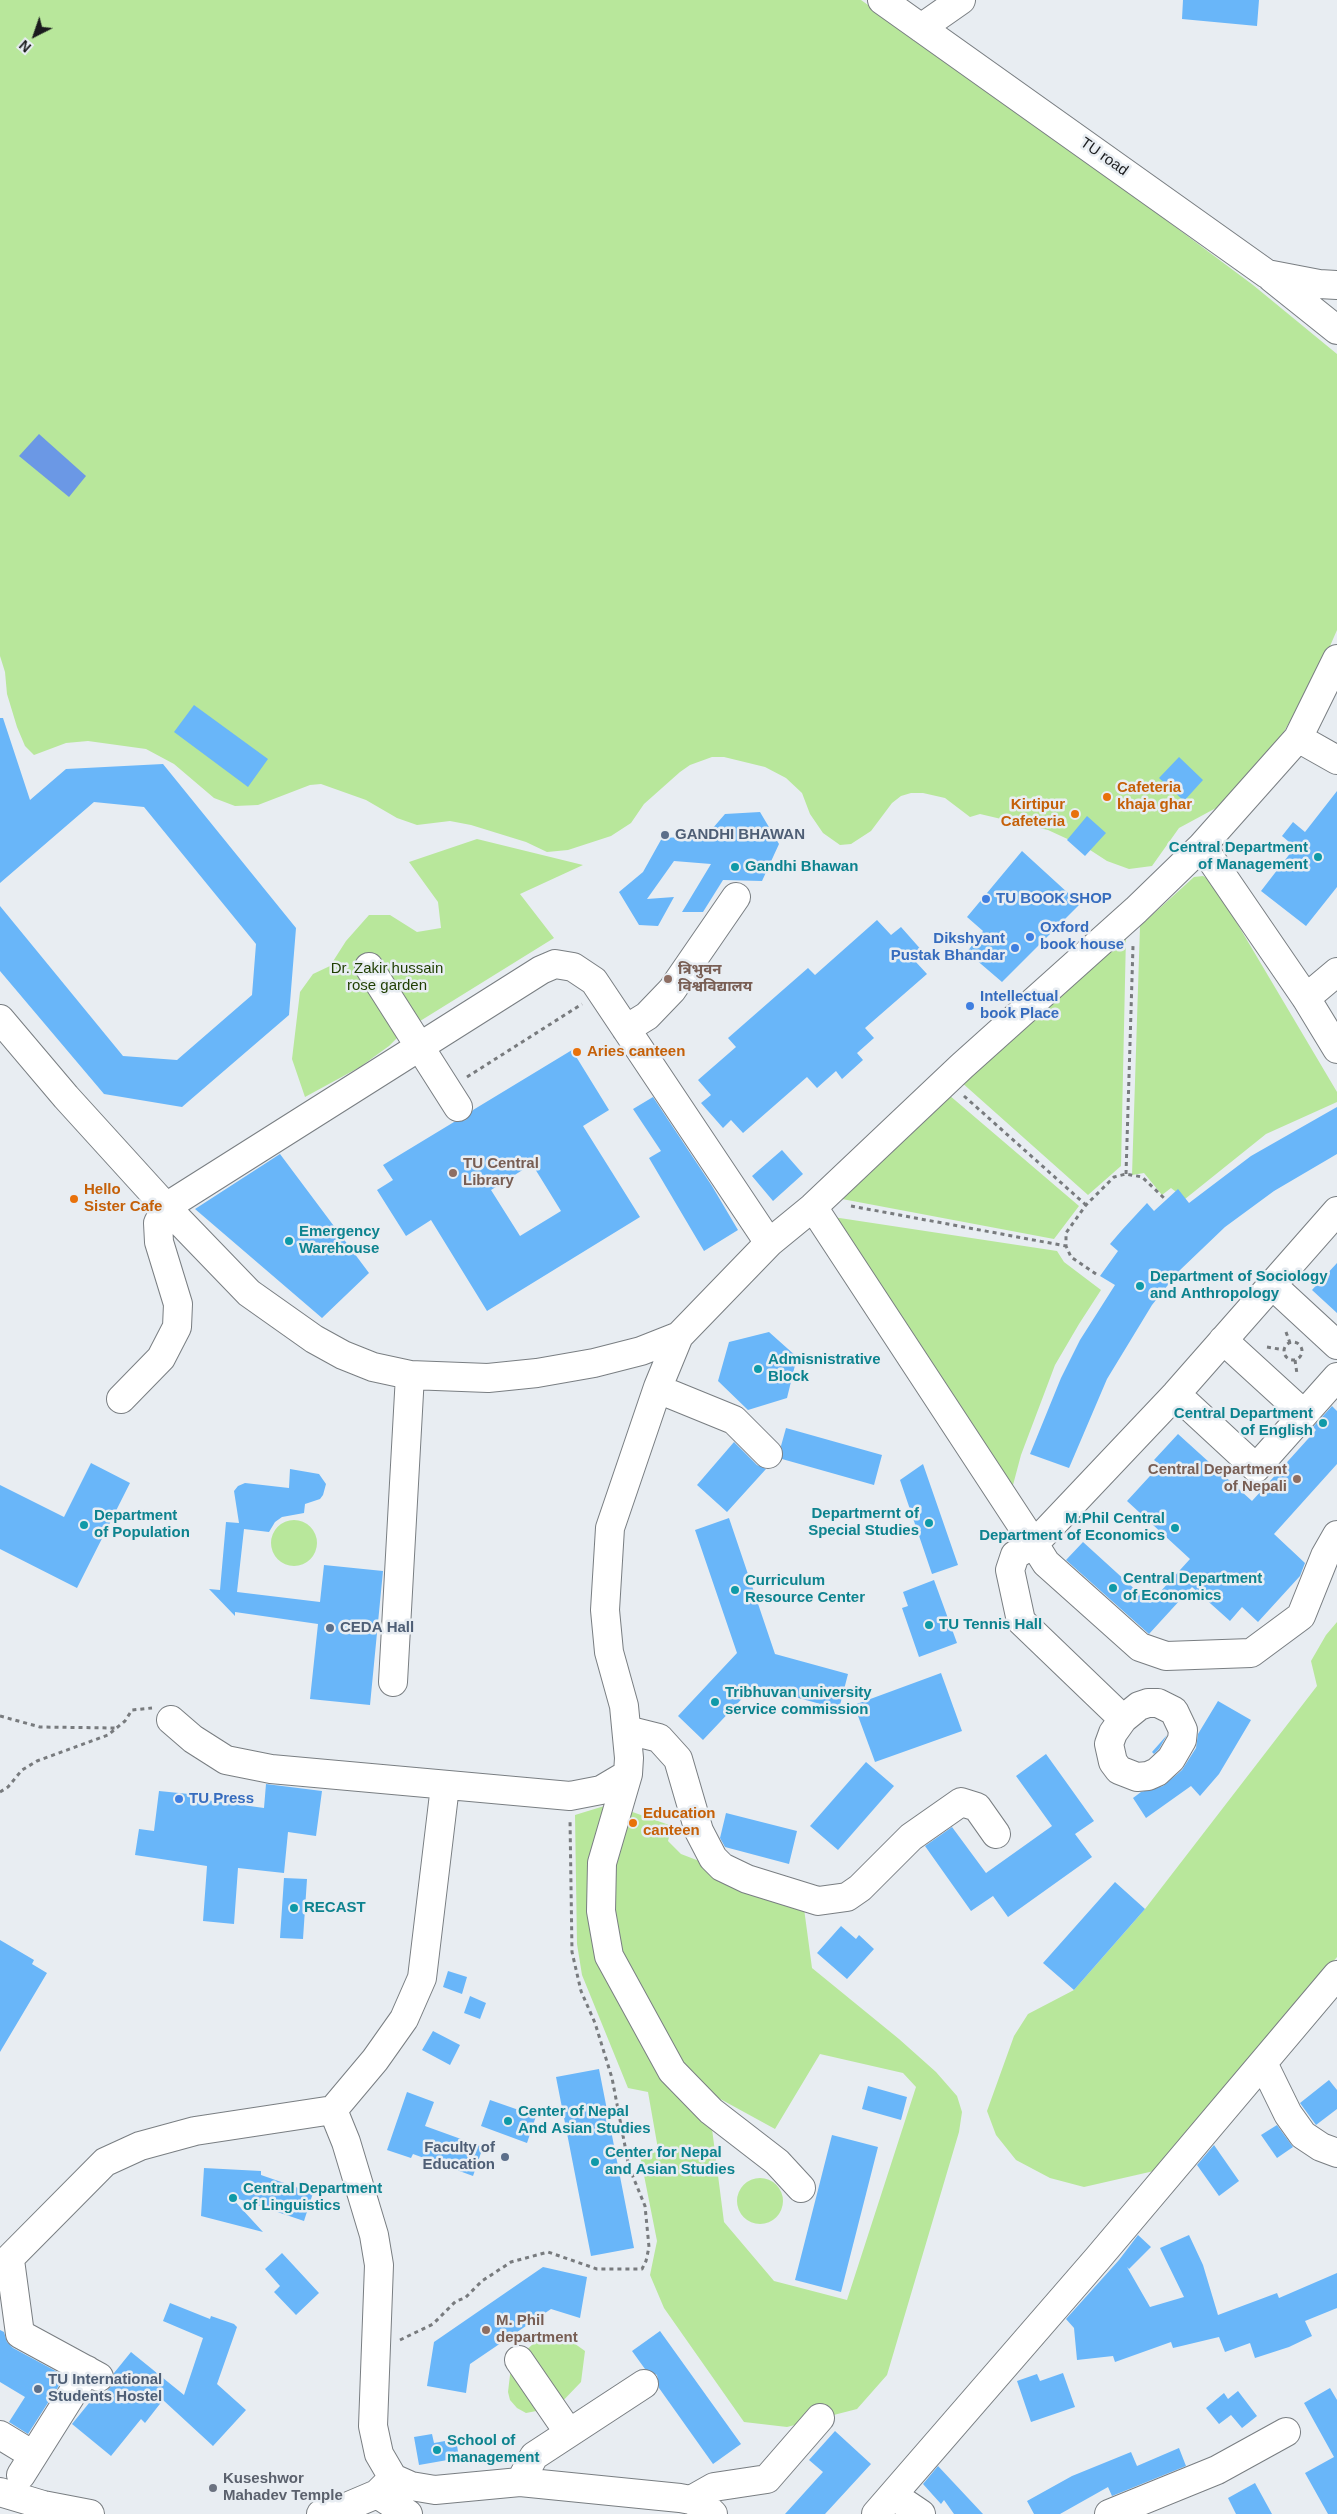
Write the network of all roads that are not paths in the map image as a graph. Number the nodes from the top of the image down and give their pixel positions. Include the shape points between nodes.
1 (882, 0) edge
2 (961, 0) edge
3 (921, 28) junction
4 (1266, 274) junction
5 (1337, 285) edge
6 (1337, 330) edge
7 (1337, 659) edge
8 (1298, 738) junction
9 (1337, 760) edge
10 (1202, 846) junction
11 (736, 897) dead end
12 (369, 966) dead end
13 (1337, 972) edge
14 (1306, 998) junction
15 (0, 1019) edge
16 (626, 1029) junction
17 (420, 1047) junction
18 (1337, 1049) edge
19 (452, 1098) road end
20 (166, 1207) junction
21 (813, 1207) junction
22 (1337, 1211) edge
23 (769, 1243) junction
24 (1271, 1284) junction
25 (679, 1336) junction
26 (1223, 1340) junction
27 (1337, 1345) edge
28 (410, 1375) junction
29 (1337, 1377) edge
30 (658, 1390) junction
31 (1176, 1394) junction
32 (121, 1399) dead end
33 (1304, 1414) junction
34 (768, 1454) dead end
35 (1337, 1536) edge
36 (1034, 1544) junction
37 (393, 1682) dead end
38 (1124, 1718) dead end
39 (171, 1720) road end
40 (627, 1730) junction
41 (628, 1774) junction
42 (445, 1786) junction
43 (996, 1834) dead end
44 (1337, 1975) edge
45 (1263, 2063) junction
46 (333, 2110) junction
47 (1337, 2153) edge
48 (800, 2188) dead end
49 (5, 2264) edge
50 (519, 2360) dead end
51 (644, 2384) dead end
52 (820, 2418) dead end
53 (1286, 2432) dead end
54 (569, 2433) junction
55 (0, 2435) edge
56 (520, 2482) junction
57 (385, 2486) junction
58 (0, 2492) edge
59 (884, 2504) edge
60 (702, 2507) edge
61 (332, 2513) edge
62 (90, 2514) edge
63 (408, 2514) edge
64 (921, 2514) edge
65 (1110, 2514) edge

1 - 3 street, TU road
2 - 3 street
3 - 4 street, TU road
4 - 5 street, TU road
4 - 6 street
7 - 8 street
8 - 9 street
8 - 10 street
10 - 14 street
10 - 21 street
11 - 16 street via 672,990 647,1016
12 - 17 street
13 - 14 street
14 - 18 street
15 - 20 street
16 - 17 street via 594,981 573,966 555,964
16 - 23 street
17 - 19 street
17 - 20 street
20 - 28 street via 249,1293 314,1339 373,1367
20 - 32 street via 158,1223 159,1242 178,1304 175,1336 161,1358
21 - 23 street
21 - 36 street
22 - 24 street
23 - 25 street
24 - 26 street
24 - 27 street
25 - 28 street via 641,1351 536,1373 488,1378
25 - 30 street
26 - 31 street
26 - 33 street
28 - 37 street
29 - 33 street
30 - 34 street via 734,1420
30 - 40 street via 610,1528 606,1570 608,1652 624,1706
31 - 33 street via 1256,1468
31 - 36 street
35 - 36 street via 1325,1556 1301,1616 1252,1653 1166,1656 1140,1647 1046,1563
36 - 38 street via 1015,1555 1010,1570 1020,1621
39 - 42 street via 226,1760 271,1769
40 - 41 street
40 - 43 street via 660,1738 678,1759 699,1831 722,1867 747,1879 818,1901 833,1900 854,1892 911,1837 961,1802 977,1807
41 - 42 street via 601,1790 570,1796
41 - 48 street via 602,1863 601,1911 610,1956 672,2071 711,2111 777,2162
42 - 46 street via 422,1978 404,2019
44 - 45 street
45 - 47 street via 1288,2114 1303,2135
45 - 59 street
46 - 49 street via 195,2131 131,2150 106,2162
46 - 57 street via 374,2235 379,2264 373,2426
49 - 55 street via 20,2334 93,2374 27,2465
50 - 54 street
51 - 54 street
52 - 60 street via 767,2480 714,2487
53 - 65 street via 1217,2470
54 - 56 street via 534,2456
56 - 57 street via 435,2490
56 - 60 street
57 - 61 street
57 - 63 street
58 - 62 street
59 - 64 street

